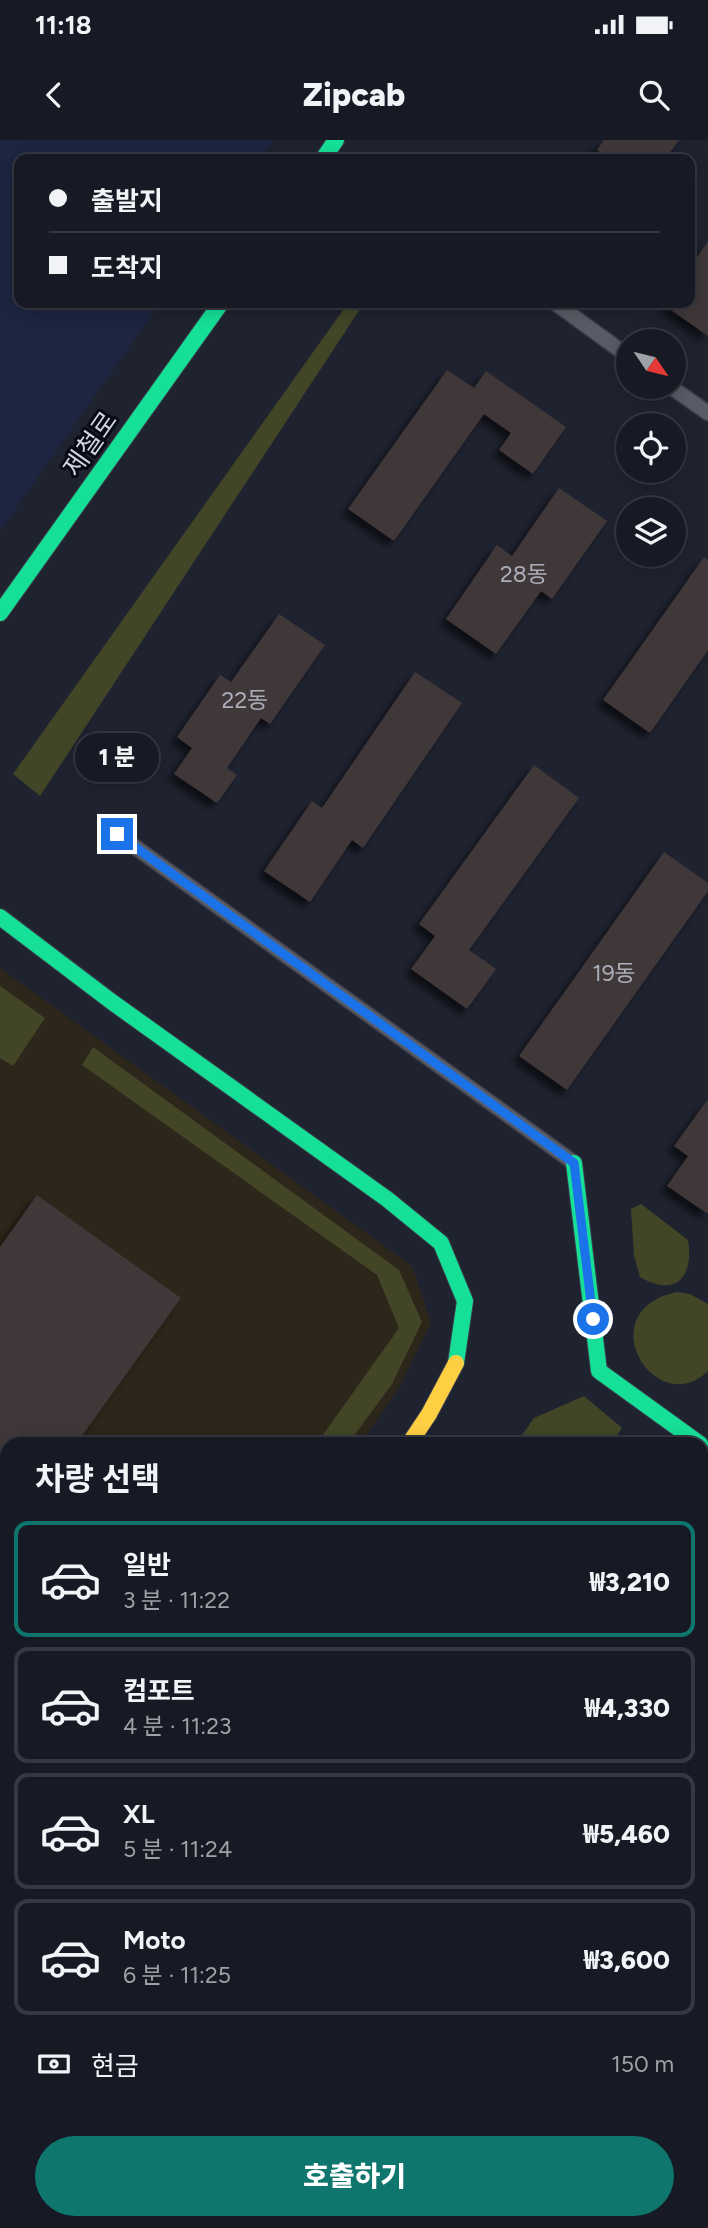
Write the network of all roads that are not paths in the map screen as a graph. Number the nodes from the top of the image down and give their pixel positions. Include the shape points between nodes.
1 (217, 308) edge
2 (562, 308) edge
3 (616, 347) edge
4 (686, 398) edge
5 (708, 414) edge
6 (0, 613) edge
7 (117, 834) dead end
8 (0, 917) edge
9 (574, 1163) joint
10 (414, 1437) edge
11 (691, 1437) edge

1 - 6 street, 제철로
2 - 3 lane
4 - 5 lane
7 - 9 lane
8 - 10 street via 441,1243 465,1301 458,1360
9 - 11 street via 599,1371

